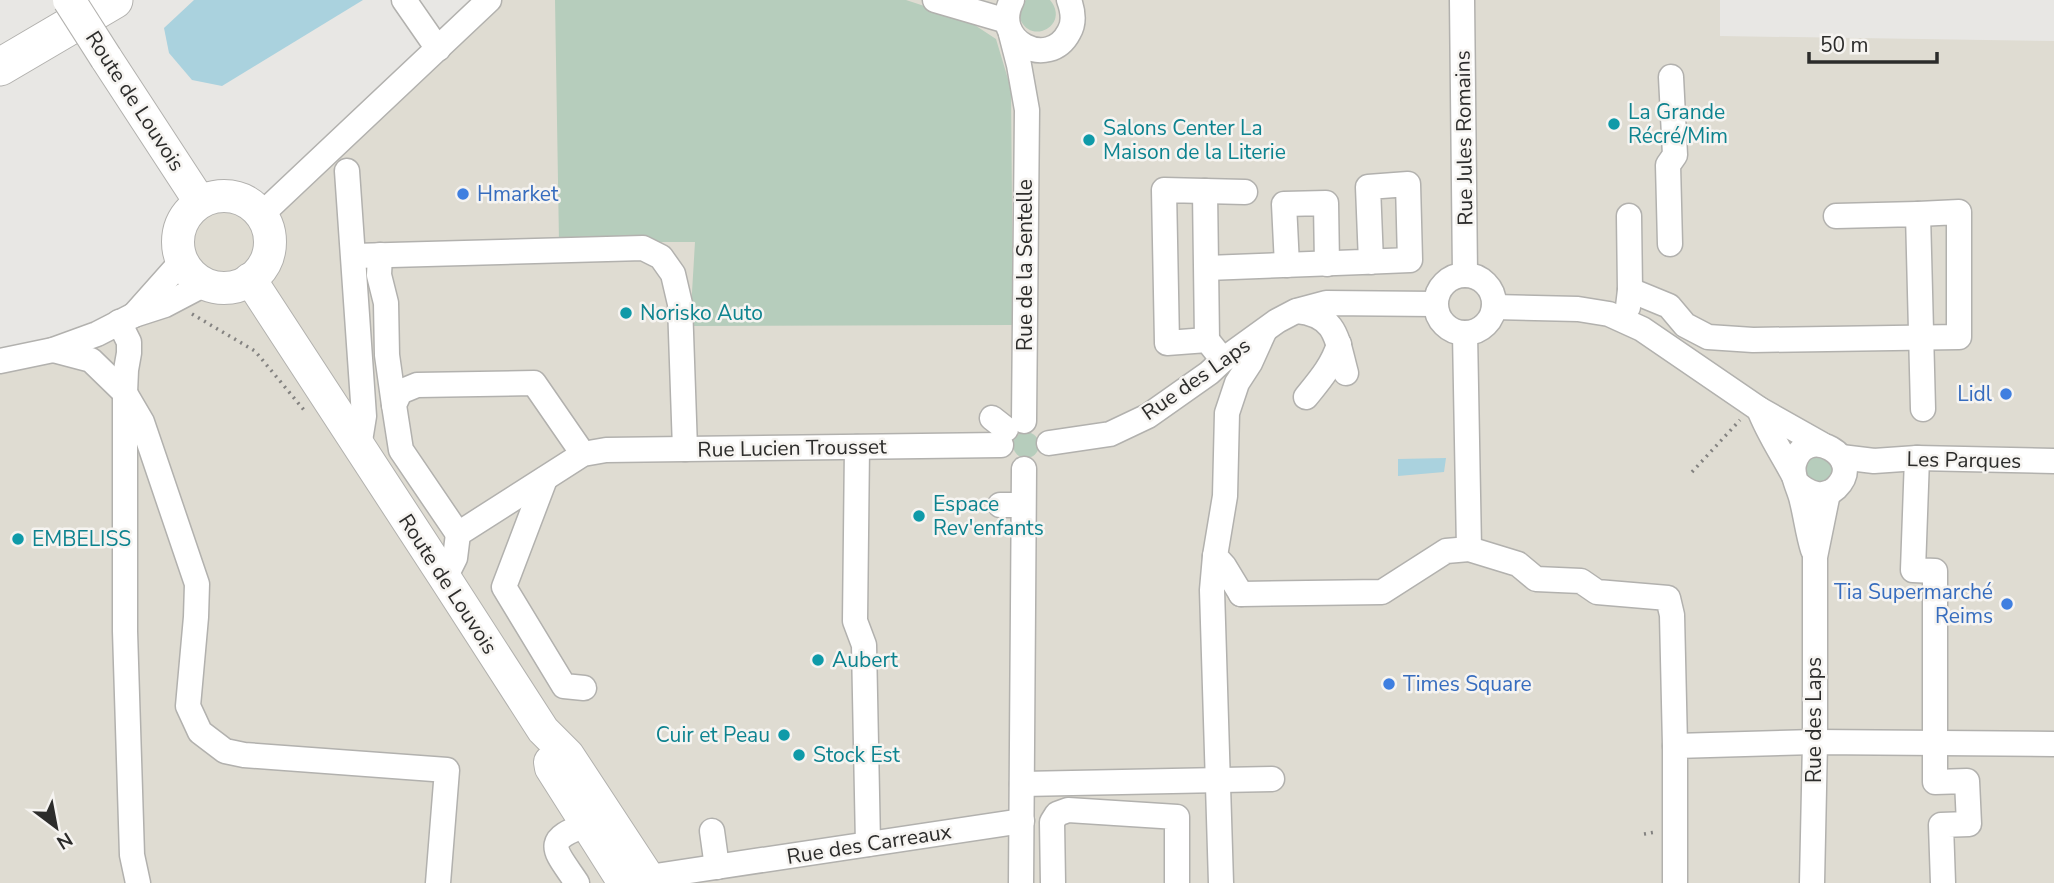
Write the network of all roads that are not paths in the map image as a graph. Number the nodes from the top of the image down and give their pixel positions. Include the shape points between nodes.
1 (70, 0) edge
2 (114, 0) edge
3 (404, 0) edge
4 (489, 0) edge
5 (935, 0) edge
6 (1069, 0) edge
7 (1462, 0) edge
8 (1010, 18) edge
9 (0, 40) edge
10 (1062, 43) junction
11 (438, 49) junction
12 (0, 67) edge
13 (1671, 76) dead end
14 (1027, 110) junction
15 (347, 171) dead end
16 (1205, 191) junction
17 (1245, 192) dead end
18 (200, 202) junction
19 (1918, 214) junction
20 (261, 215) junction
21 (1629, 216) dead end
22 (1836, 216) dead end
23 (1670, 244) dead end
24 (380, 255) junction
25 (354, 256) junction
26 (182, 261) junction
27 (1327, 264) junction
28 (1287, 265) junction
29 (1206, 268) junction
30 (1465, 275) junction
31 (250, 279) junction
32 (193, 290) junction
33 (1630, 290) junction
34 (1363, 303) junction
35 (1435, 304) junction
36 (1494, 307) junction
37 (1296, 311) junction
38 (126, 319) junction
39 (1626, 321) junction
40 (1264, 332) junction
41 (1465, 333) junction
42 (1922, 337) junction
43 (1207, 340) junction
44 (1339, 344) junction
45 (53, 350) junction
46 (1223, 360) junction
47 (0, 361) edge
48 (1346, 373) dead end
49 (125, 393) junction
50 (1306, 397) dead end
51 (394, 405) junction
52 (1756, 407) junction
53 (1923, 409) dead end
54 (1006, 428) junction
55 (1049, 443) junction
56 (359, 447) junction
57 (857, 447) junction
58 (685, 449) junction
59 (583, 454) junction
60 (1917, 458) junction
61 (2054, 461) edge
62 (1833, 468) junction
63 (1024, 469) junction
64 (545, 479) junction
65 (1796, 480) junction
66 (458, 534) junction
67 (1469, 549) junction
68 (1215, 556) junction
69 (1815, 557) junction
70 (446, 578) junction
71 (1241, 594) junction
72 (584, 688) dead end
73 (543, 730) junction
74 (1815, 742) junction
75 (1935, 743) junction
76 (2054, 744) edge
77 (1675, 746) junction
78 (1272, 779) dead end
79 (1224, 780) junction
80 (1022, 784) junction
81 (1058, 814) junction
82 (1022, 821) junction
83 (587, 825) junction
84 (712, 831) dead end
85 (868, 844) junction
86 (717, 867) junction
87 (642, 881) edge
88 (138, 883) edge
89 (438, 883) edge
90 (577, 883) edge
91 (1021, 883) edge
92 (1053, 883) edge
93 (1177, 883) edge
94 (1221, 883) edge
95 (1233, 883) edge
96 (1675, 883) edge
97 (1812, 883) edge
98 (1942, 883) edge

1 - 9 highway
1 - 18 main road, Route de Louvois, bridge
2 - 12 highway
3 - 11 street
4 - 11 street
5 - 8 street
6 - 10 street via 1072,26
7 - 30 street, Rue Jules Romains
8 - 10 street via 1017,42 1026,47 1044,50
8 - 14 street, Rue de la Sentelle
10 - 14 street, Rue de la Sentelle via 1042,66
11 - 20 street
13 - 23 street via 1675,155 1668,165
14 - 54 street, Rue de la Sentelle
15 - 25 street
16 - 17 street
16 - 29 street
16 - 43 street via 1164,190 1167,343
18 - 20 main road via 213,197 240,198
18 - 26 main road via 178,235
19 - 22 street
19 - 42 street
19 - 42 street via 1959,212 1959,337
20 - 31 main road via 268,227 268,256
21 - 33 street
24 - 25 street
24 - 51 street
24 - 58 street via 643,248 661,257 673,274 680,304
25 - 56 street via 365,416
26 - 32 main road
26 - 38 street
27 - 28 street
27 - 28 street via 1326,203 1284,204
27 - 34 street via 1366,262
28 - 29 street
29 - 43 street
30 - 35 street via 1440,289
30 - 36 street via 1480,280 1491,291
31 - 32 main road via 236,286
31 - 56 main road, Route de Louvois
32 - 38 street
33 - 39 street
33 - 42 street via 1669,306 1685,325 1707,337
34 - 35 street, Rue des Laps
34 - 37 street, Rue des Laps via 1326,303
35 - 41 street via 1439,319 1450,330
36 - 39 street via 1578,309
36 - 41 street via 1479,330
37 - 40 street, Rue des Laps
37 - 44 street via 1310,312 1329,323
38 - 45 street
38 - 49 street
39 - 52 street
40 - 46 street, Rue des Laps
40 - 68 street via 1227,413 1225,496
41 - 67 street
42 - 53 street
43 - 46 street
44 - 48 street
44 - 50 street via 1329,367
45 - 47 street
45 - 49 street via 91,360
46 - 55 street, Rue des Laps via 1148,416 1110,433
49 - 88 street via 124,631 132,855
49 - 89 street via 142,422 197,584 188,706 200,732 225,751 244,755 447,770
51 - 59 street via 400,392 417,385 534,383
51 - 66 street via 401,450
52 - 62 street via 1793,430
52 - 65 street, Rue des Laps
54 - 55 street via 1038,425
54 - 57 street, Rue Lucien Trousset
54 - 63 street via 1002,452 1009,463
55 - 63 street via 1043,461
56 - 70 main road, Route de Louvois
57 - 58 street, Rue Lucien Trousset
57 - 85 street via 855,621 864,645
58 - 59 street, Rue Lucien Trousset
59 - 64 street, Rue Lucien Trousset
60 - 61 street, Les Parques
60 - 62 street, Les Parques
60 - 75 street via 1913,570 1934,571
62 - 65 street via 1820,495 1804,490
62 - 65 street via 1809,446 1794,464
62 - 69 street, Rue des Laps
63 - 80 street via 1012,505
64 - 66 street, Rue Lucien Trousset
64 - 72 street via 504,587 564,686
65 - 69 street, Rue des Laps
66 - 70 street
67 - 71 street via 1446,551 1382,592
67 - 77 street via 1518,564 1536,579 1581,581 1597,592 1668,598
68 - 71 street
68 - 79 street via 1212,590
69 - 74 street, Rue des Laps
70 - 73 main road, Route de Louvois
71 - 79 street via 1227,623
73 - 83 main road via 551,768
73 - 87 main road, Route de Louvois via 568,755
74 - 75 street
74 - 77 street
74 - 97 street, Rue des Laps
75 - 76 street
75 - 98 street via 1935,782 1967,781 1969,824 1941,825
77 - 96 street
78 - 79 street
79 - 80 street
79 - 94 street
79 - 95 street
80 - 81 street
80 - 82 street
81 - 92 street via 1052,822
81 - 93 street via 1068,810 1178,817
82 - 85 street, Rue des Carreaux
82 - 91 street
83 - 87 main road
83 - 90 street via 563,834 555,847
84 - 86 street
85 - 86 street, Rue des Carreaux
86 - 87 street, Rue des Carreaux

